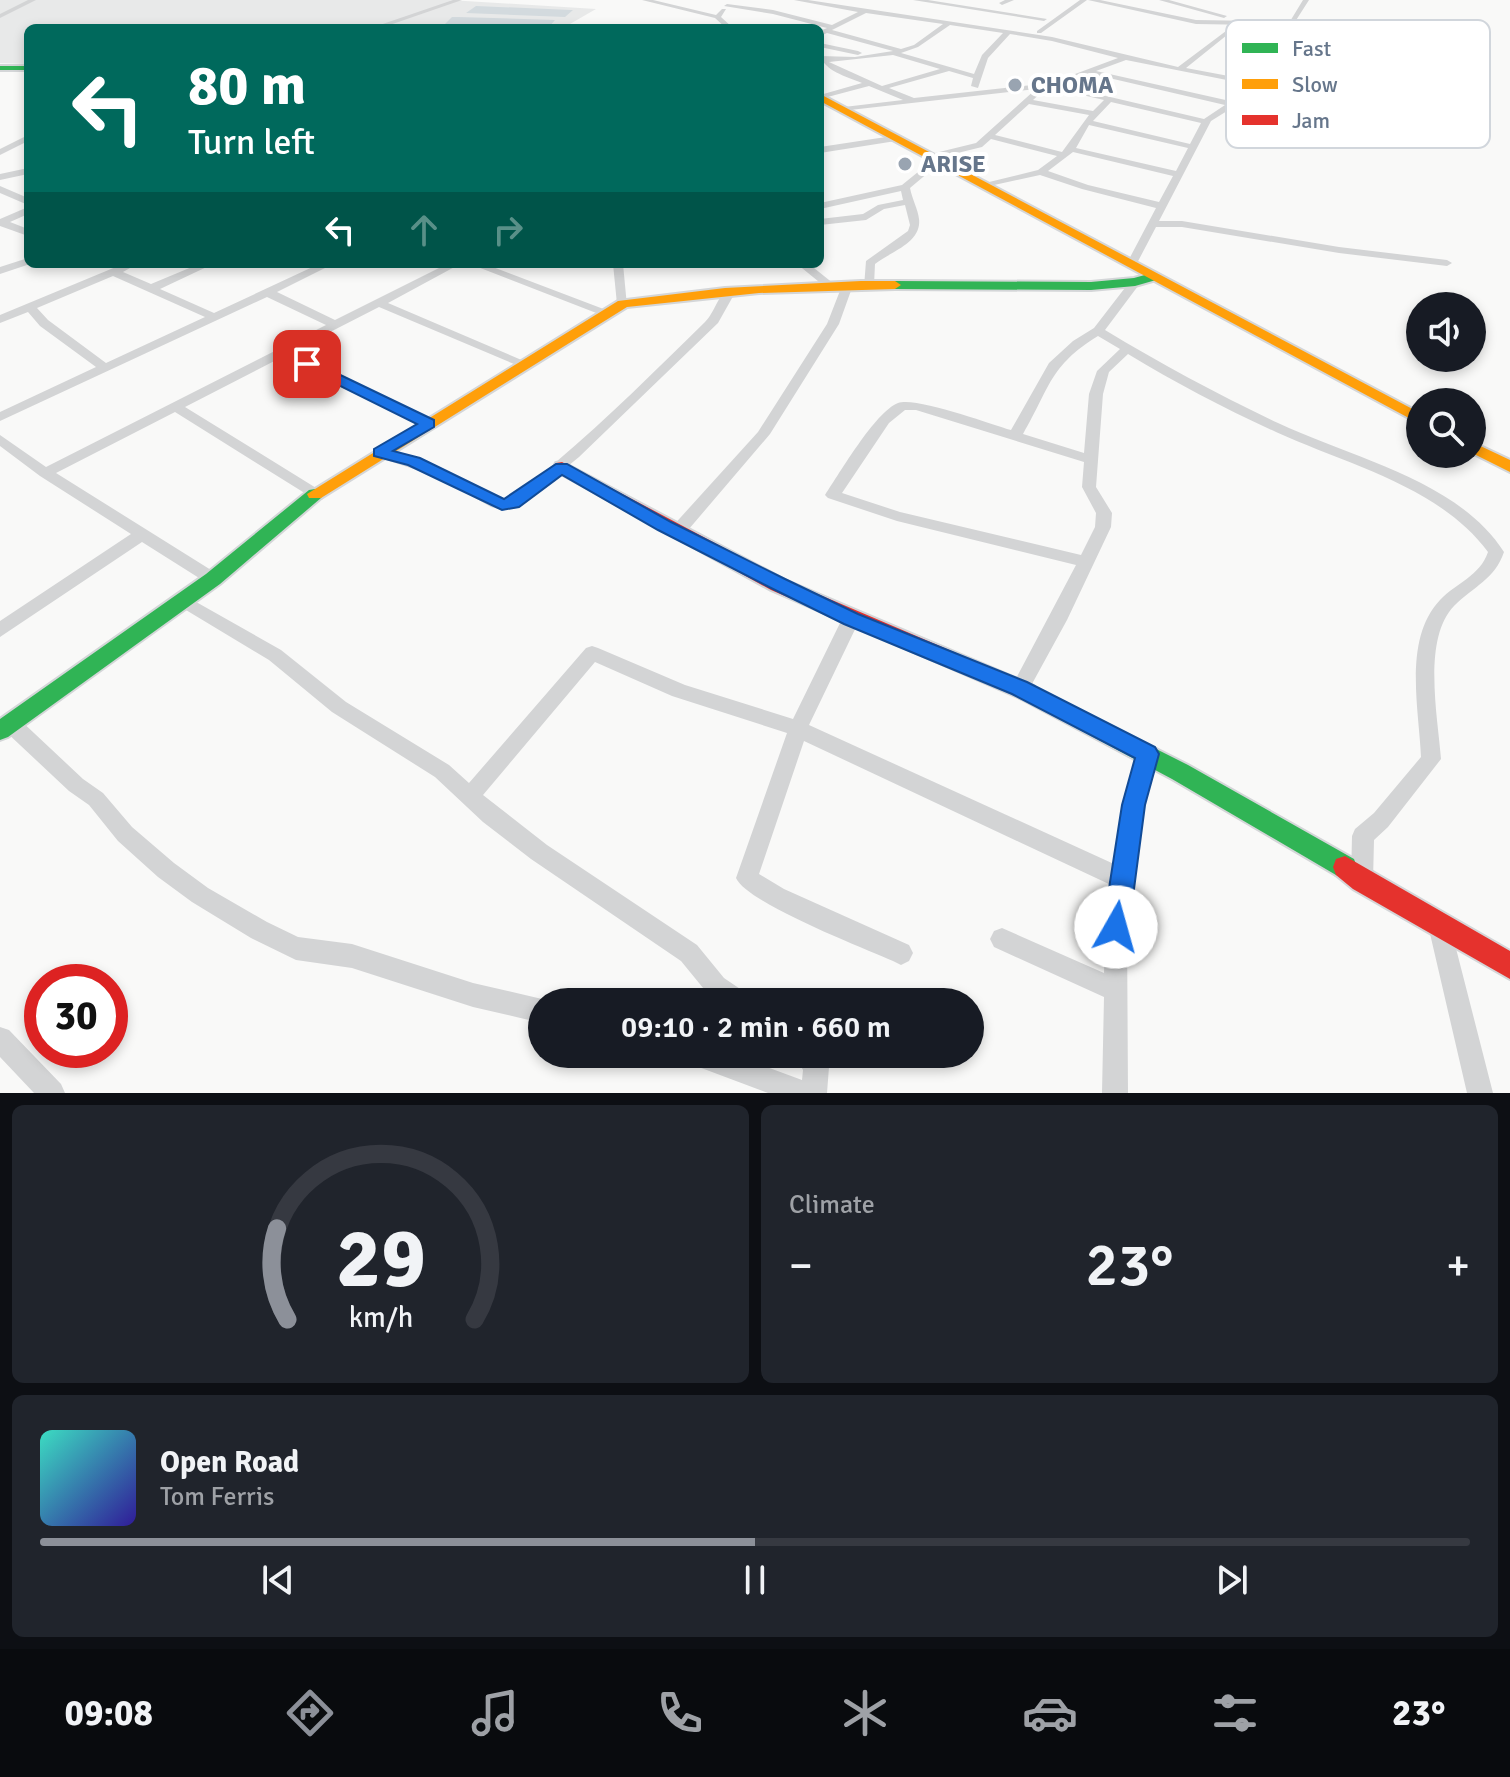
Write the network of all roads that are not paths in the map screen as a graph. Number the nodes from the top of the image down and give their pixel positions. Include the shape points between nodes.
1 (33, 0) edge
2 (459, 0) edge
3 (645, 0) edge
4 (678, 0) edge
5 (797, 0) edge
6 (916, 0) edge
7 (991, 0) edge
8 (1011, 0) edge
9 (1084, 0) edge
10 (1091, 0) edge
11 (1162, 0) edge
12 (1306, 0) edge
13 (730, 3) edge
14 (1002, 3) junction
15 (668, 5) junction
16 (865, 11) junction
17 (0, 16) edge
18 (717, 17) junction
19 (1048, 20) junction
20 (1245, 20) edge
21 (1294, 20) edge
22 (1196, 22) junction
23 (1226, 22) edge
24 (949, 23) junction
25 (386, 24) edge
26 (725, 24) edge
27 (807, 24) edge
28 (1226, 29) edge
29 (827, 31) edge
30 (1008, 32) junction
31 (1226, 33) edge
32 (1035, 35) junction
33 (824, 46) edge
34 (896, 52) junction
35 (870, 57) junction
36 (1123, 58) junction
37 (824, 59) edge
38 (824, 61) edge
39 (0, 68) edge
40 (24, 68) edge
41 (950, 69) junction
42 (1179, 70) junction
43 (1090, 71) junction
44 (977, 77) junction
45 (1226, 78) edge
46 (870, 83) junction
47 (1050, 85) junction
48 (882, 88) junction
49 (973, 94) junction
50 (824, 96) edge
51 (824, 99) edge
52 (1109, 99) junction
53 (912, 101) junction
54 (1026, 101) junction
55 (1226, 103) edge
56 (1226, 108) edge
57 (844, 109) junction
58 (1095, 114) junction
59 (1087, 122) junction
60 (1207, 122) junction
61 (991, 136) junction
62 (899, 138) junction
63 (24, 140) edge
64 (824, 147) edge
65 (1194, 147) junction
66 (0, 152) edge
67 (1067, 152) junction
68 (936, 158) junction
69 (24, 172) edge
70 (1041, 172) junction
71 (1177, 174) junction
72 (0, 177) edge
73 (988, 185) junction
74 (905, 187) junction
75 (0, 189) edge
76 (24, 200) edge
77 (907, 202) junction
78 (824, 205) edge
79 (1162, 206) junction
80 (24, 212) edge
81 (824, 222) edge
82 (1, 223) edge
83 (1154, 224) junction
84 (24, 232) edge
85 (24, 262) edge
86 (1447, 263) dead end
87 (123, 268) edge
88 (199, 268) edge
89 (319, 268) edge
90 (447, 268) edge
91 (488, 268) edge
92 (618, 268) edge
93 (809, 268) edge
94 (0, 271) edge
95 (114, 272) junction
96 (1139, 275) junction
97 (837, 284) junction
98 (868, 285) junction
99 (152, 288) junction
100 (730, 291) junction
101 (267, 292) junction
102 (378, 303) junction
103 (30, 307) junction
104 (615, 308) junction
105 (214, 317) junction
106 (0, 319) edge
107 (335, 325) junction
108 (1098, 331) junction
109 (1126, 350) junction
110 (283, 351) junction
111 (525, 364) junction
112 (104, 367) junction
113 (174, 406) junction
114 (1406, 412) edge
115 (0, 417) edge
116 (428, 423) junction
117 (1015, 436) junction
118 (0, 439) edge
119 (379, 453) junction
120 (1486, 454) edge
121 (1090, 459) junction
122 (562, 467) junction
123 (1510, 467) edge
124 (45, 473) junction
125 (316, 494) junction
126 (677, 532) junction
127 (142, 534) junction
128 (1087, 562) junction
129 (213, 579) junction
130 (182, 600) junction
131 (851, 619) junction
132 (0, 630) edge
133 (1020, 688) junction
134 (5, 728) edge
135 (798, 729) junction
136 (1147, 754) junction
137 (471, 794) junction
138 (1122, 879) junction
139 (1362, 881) junction
140 (1438, 924) junction
141 (1002, 939) dead end
142 (901, 953) dead end
143 (1510, 966) edge
144 (719, 988) edge
145 (1115, 990) junction
146 (528, 1008) edge
147 (0, 1039) edge
148 (735, 1068) edge
149 (816, 1068) edge
150 (52, 1093) edge
151 (803, 1093) edge
152 (814, 1093) edge
153 (1115, 1093) edge
154 (1480, 1093) edge

1 - 17 street
2 - 25 street
3 - 15 street
4 - 15 street
5 - 16 street
6 - 19 street
7 - 14 street
8 - 14 street
9 - 19 street
10 - 22 street
11 - 20 street
12 - 21 street
13 - 18 street
13 - 27 street
14 - 19 street
15 - 18 street
16 - 24 street
16 - 29 street
18 - 26 street
19 - 32 street
22 - 23 street
22 - 28 street
24 - 30 street
24 - 34 street via 916,46
29 - 34 street
30 - 32 street
30 - 44 street via 985,57
31 - 42 street
32 - 36 street
33 - 35 street
34 - 35 street
34 - 41 street
35 - 37 street
36 - 42 street
36 - 43 street
38 - 46 street
39 - 40 street
41 - 44 street
41 - 48 street
42 - 45 street
43 - 47 street
43 - 55 street
44 - 49 street
46 - 48 street
46 - 50 street
47 - 49 street
47 - 52 street
47 - 54 street
48 - 53 street
49 - 53 street
51 - 57 street
52 - 58 street
52 - 60 street
53 - 57 street
54 - 58 street
54 - 61 street
56 - 60 street
57 - 62 street
58 - 59 street
59 - 65 street
59 - 67 street
60 - 65 street
61 - 67 street
61 - 68 street
62 - 64 street
62 - 68 street
63 - 66 street
65 - 71 street
67 - 70 street
67 - 71 street
68 - 73 street
68 - 74 street
69 - 72 street
70 - 73 street
70 - 79 street
71 - 79 street
73 - 96 street
74 - 77 street
74 - 78 street
75 - 76 street
77 - 81 street via 881,207 866,217
77 - 98 street via 915,230 870,263
79 - 83 street
80 - 82 street
82 - 84 street
83 - 86 street
83 - 96 street
85 - 94 street
87 - 95 street
88 - 99 street
89 - 101 street
90 - 102 street
91 - 104 street
92 - 104 street
93 - 97 street
95 - 99 street
95 - 103 street
96 - 98 street via 1091,286
96 - 108 street
96 - 114 street
97 - 98 street
97 - 100 street
97 - 126 street via 833,324 763,434
99 - 105 street
100 - 104 street
100 - 122 street via 714,320
101 - 105 street
101 - 107 street
102 - 107 street
102 - 111 street
103 - 106 street
103 - 112 street
104 - 111 street
105 - 112 street
107 - 110 street
108 - 109 street
108 - 117 street via 1067,348 1049,367
109 - 121 street via 1103,371
109 - 139 street via 1293,436 1439,500 1478,527 1496,552 1490,569 1440,611 1427,661 1431,759 1363,836
110 - 113 street
110 - 116 street
111 - 116 street
112 - 115 street
113 - 124 street
113 - 125 street
116 - 119 street
117 - 121 street
117 - 128 street via 902,406 884,420 833,495
118 - 124 street
119 - 122 street via 414,462 502,505 513,503
119 - 125 street
120 - 123 street
121 - 128 street via 1089,487 1104,513
122 - 126 street
124 - 127 street
125 - 129 street
126 - 131 street
127 - 129 street
127 - 132 street
128 - 133 street
129 - 130 street
130 - 134 street
130 - 137 street via 275,655 339,707 422,756
131 - 133 street
131 - 135 street
133 - 136 street
134 - 146 street via 96,799 166,870 259,930 296,948 352,956
135 - 137 street via 679,691 592,653
135 - 138 street
135 - 142 street via 747,878 776,897
136 - 138 street
136 - 139 street via 1336,860
137 - 144 street via 539,852 689,953
138 - 145 street
139 - 140 street
140 - 143 street
140 - 154 street
141 - 145 street
145 - 153 street
147 - 150 street
148 - 151 street
149 - 152 street

